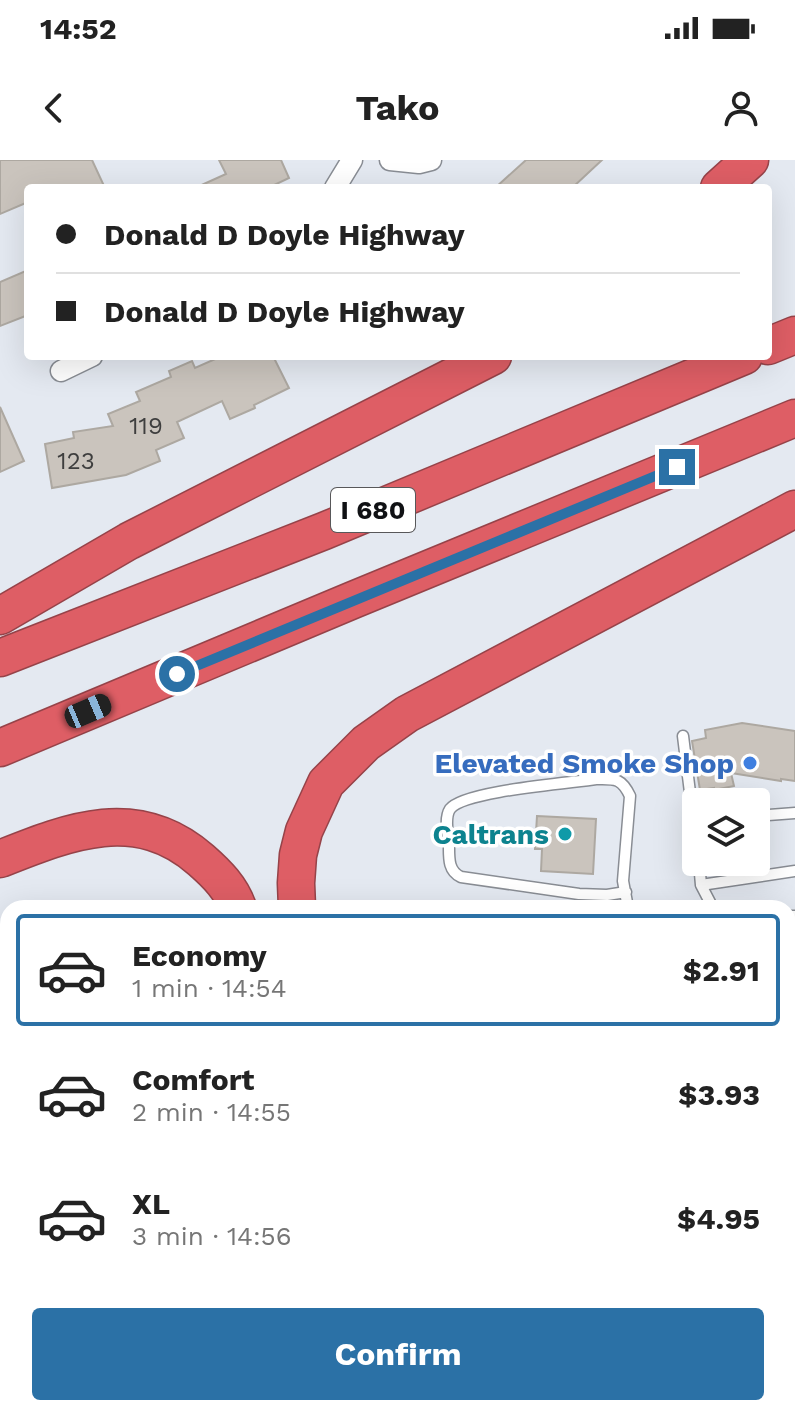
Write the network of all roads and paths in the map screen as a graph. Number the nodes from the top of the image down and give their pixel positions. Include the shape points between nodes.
1 (352, 160) edge
2 (390, 160) edge
3 (431, 160) edge
4 (750, 160) edge
5 (337, 184) edge
6 (723, 184) edge
7 (795, 335) edge
8 (772, 344) edge
9 (84, 360) edge
10 (486, 360) edge
11 (734, 360) edge
12 (61, 371) dead end
13 (795, 418) edge
14 (795, 509) edge
15 (0, 616) edge
16 (0, 658) edge
17 (683, 736) dead end
18 (0, 748) edge
19 (690, 788) edge
20 (795, 813) edge
21 (770, 815) edge
22 (304, 831) junction
23 (0, 859) edge
24 (795, 871) edge
25 (700, 876) edge
26 (701, 885) junction
27 (626, 892) junction
28 (235, 900) edge
29 (297, 900) edge
30 (317, 900) edge
31 (627, 900) edge
32 (709, 900) edge

1 - 5 street
2 - 3 street
4 - 6 highway
7 - 8 highway
9 - 12 street
10 - 15 highway via 129,541
11 - 16 highway, I 680 via 324,531
13 - 18 highway, I 680
14 - 22 highway via 407,714 366,743 326,783
17 - 19 lane
20 - 21 lane
22 - 29 highway
22 - 30 highway
23 - 28 highway via 71,832 109,827 151,831 187,848 219,876
24 - 26 lane
25 - 26 lane
26 - 32 lane
27 - 27 lane via 630,796 620,782 596,779 475,796 449,811 454,874 579,894
27 - 31 lane

